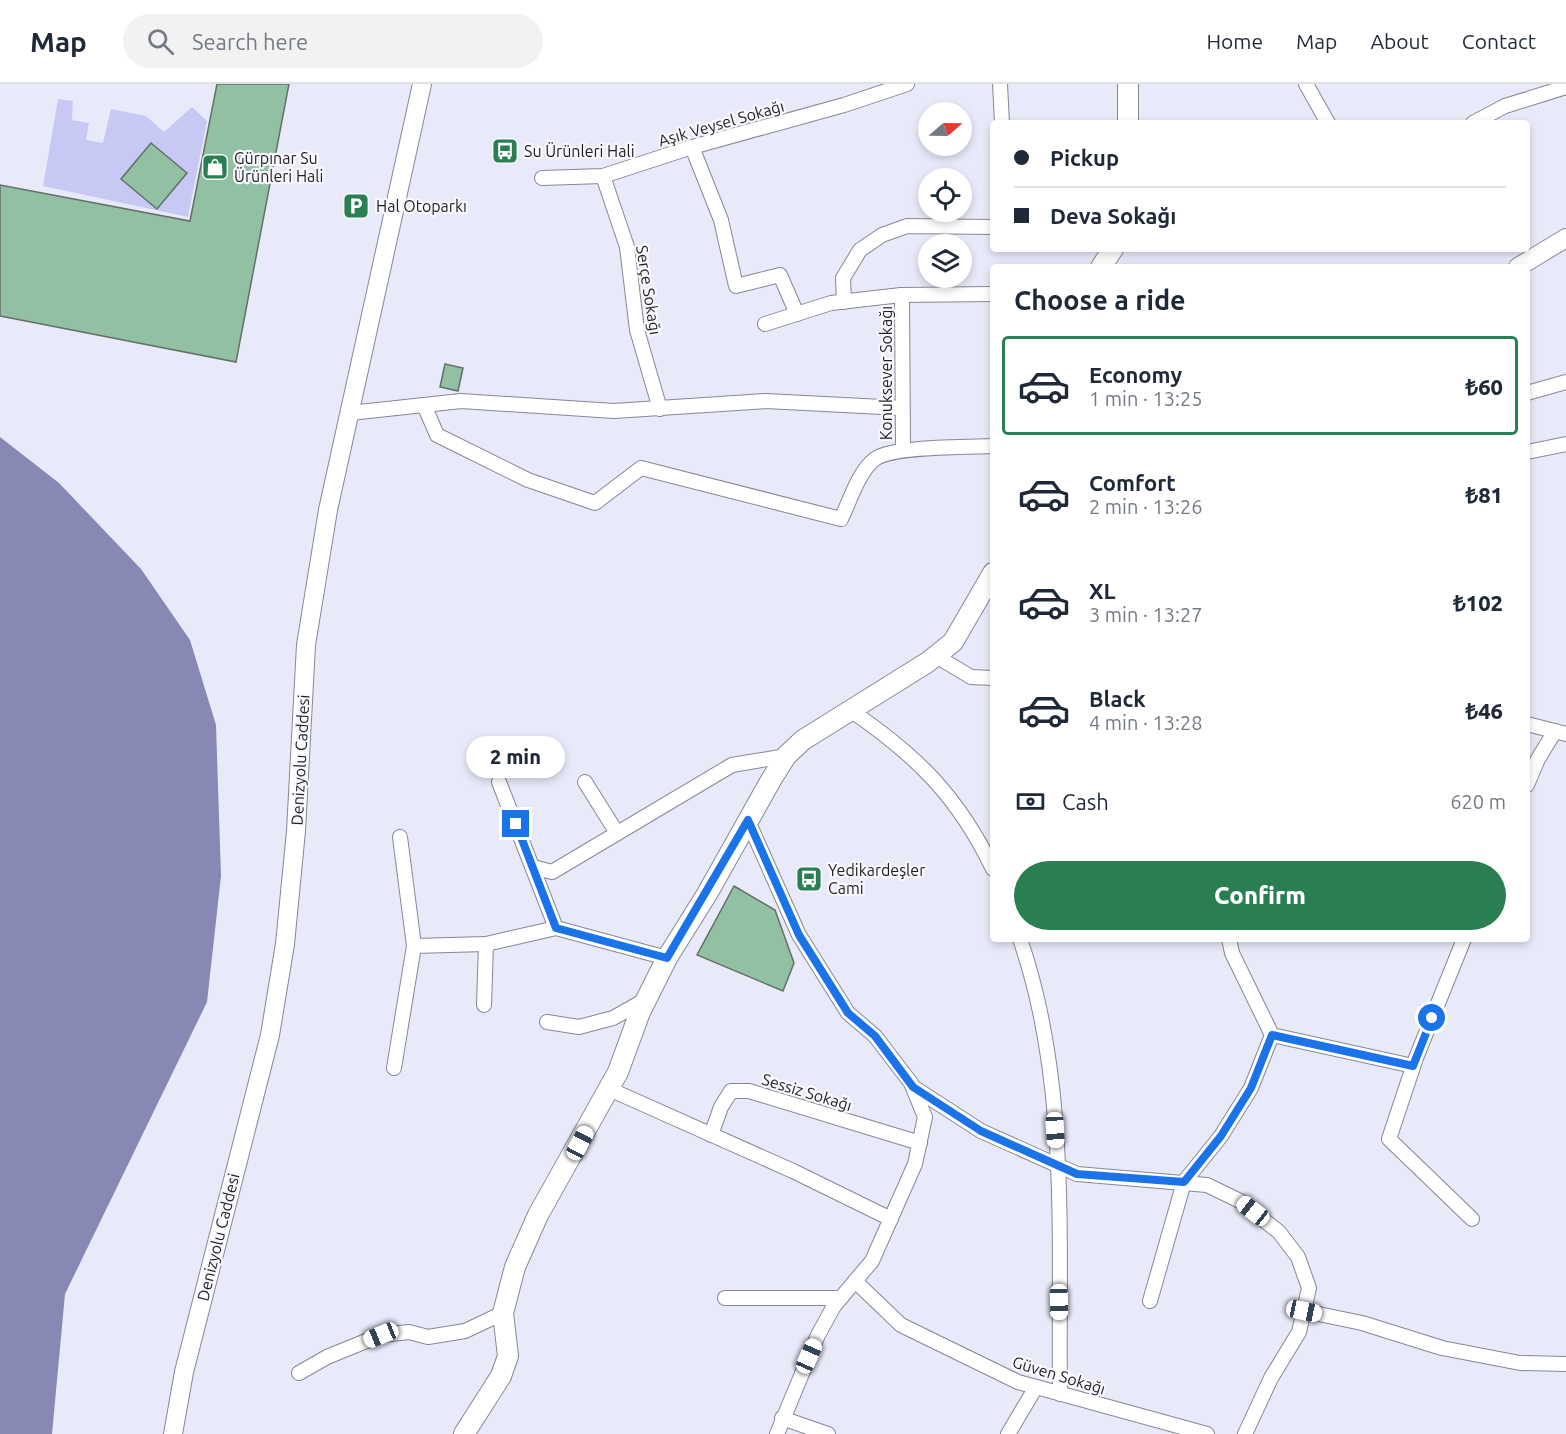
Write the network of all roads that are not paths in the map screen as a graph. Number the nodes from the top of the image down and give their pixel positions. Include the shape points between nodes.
1 (422, 84) edge
2 (907, 84) edge
3 (1000, 84) edge
4 (1128, 84) edge
5 (1306, 84) edge
6 (1566, 87) edge
7 (1002, 120) edge
8 (1128, 120) edge
9 (1326, 120) edge
10 (1479, 120) edge
11 (692, 147) junction
12 (603, 176) junction
13 (542, 178) dead end
14 (990, 227) edge
15 (1566, 238) edge
16 (1523, 264) edge
17 (990, 294) edge
18 (902, 295) junction
19 (844, 302) junction
20 (797, 314) junction
21 (765, 324) dead end
22 (1566, 382) edge
23 (1530, 392) edge
24 (424, 405) junction
25 (902, 408) junction
26 (660, 410) junction
27 (350, 413) junction
28 (1566, 444) edge
29 (990, 446) edge
30 (903, 450) junction
31 (1530, 451) edge
32 (990, 578) edge
33 (936, 656) junction
34 (990, 678) edge
35 (850, 710) junction
36 (1530, 725) edge
37 (1560, 733) edge
38 (786, 756) junction
39 (1530, 778) edge
40 (499, 782) dead end
41 (585, 782) dead end
42 (748, 820) junction
43 (617, 833) junction
44 (400, 837) dead end
45 (990, 862) edge
46 (533, 867) junction
47 (556, 928) junction
48 (1021, 942) edge
49 (1230, 942) edge
50 (1463, 942) edge
51 (486, 944) junction
52 (414, 946) junction
53 (667, 958) junction
54 (647, 999) junction
55 (484, 1005) dead end
56 (547, 1022) dead end
57 (1272, 1035) junction
58 (1413, 1066) junction
59 (394, 1068) dead end
60 (913, 1087) junction
61 (609, 1089) junction
62 (711, 1135) junction
63 (920, 1143) junction
64 (1057, 1165) junction
65 (1184, 1182) junction
66 (891, 1219) junction
67 (1472, 1219) dead end
68 (855, 1281) junction
69 (725, 1298) dead end
70 (841, 1298) junction
71 (1150, 1301) dead end
72 (1304, 1311) junction
73 (503, 1313) junction
74 (1566, 1364) edge
75 (299, 1373) dead end
76 (1036, 1387) junction
77 (1060, 1394) junction
78 (782, 1418) junction
79 (173, 1434) edge
80 (464, 1434) edge
81 (777, 1434) edge
82 (828, 1434) edge
83 (1008, 1434) edge
84 (1207, 1434) edge
85 (1245, 1434) edge

1 - 27 street, Denizyolu Caddesi
2 - 11 street, Aşık Veysel Sokağı
3 - 7 street
4 - 8 main road
5 - 9 street
6 - 10 street via 1506,106
11 - 12 street, Aşık Veysel Sokağı
11 - 20 street via 721,220 736,286 780,275
12 - 13 street, Aşık Veysel Sokağı
12 - 26 street, Serçe Sokağı via 627,247 637,330
14 - 19 street via 907,226 882,235 860,250 843,278
15 - 16 street
17 - 18 street
18 - 19 street
18 - 25 street, Konuksever Sokağı
19 - 20 street
20 - 21 street
22 - 23 street
24 - 26 street via 461,401 614,411
24 - 27 street
24 - 30 street via 437,435 528,480 594,502 641,468 841,519 875,458
25 - 26 street via 766,401
25 - 30 street, Konuksever Sokağı
27 - 79 street, Denizyolu Caddesi via 328,510 306,645 296,831 285,944 270,1035 184,1372
28 - 31 street
29 - 30 street
32 - 33 main road via 953,642
33 - 34 street via 971,677
33 - 35 main road
35 - 38 main road via 803,740
35 - 45 street via 895,740 939,785 974,831
36 - 37 street
37 - 39 street via 1538,759
38 - 42 main road
38 - 43 street via 732,765
40 - 46 street
41 - 43 street
42 - 53 main road
42 - 60 street via 805,945 848,1013 875,1036
43 - 46 street via 552,872
44 - 52 street
46 - 47 street
47 - 51 street
47 - 53 street
48 - 64 street via 1042,1023
49 - 57 street via 1232,953
50 - 58 street
51 - 52 street
51 - 55 street
52 - 59 street
53 - 54 main road
54 - 56 street via 613,1018 579,1027
54 - 61 main road
57 - 58 street
57 - 65 street via 1251,1088 1221,1136
58 - 67 street via 1389,1139
60 - 63 street via 925,1117
60 - 64 street via 981,1131
61 - 62 street
61 - 73 main road via 538,1215 515,1267
62 - 63 street, Sessiz Sokağı via 731,1091 749,1092
62 - 66 street
63 - 66 street
64 - 65 street via 1077,1174
64 - 77 street
65 - 71 street
65 - 72 street via 1206,1185 1240,1201 1279,1232 1298,1257 1309,1288
66 - 68 street via 872,1261
68 - 70 street
68 - 76 street, Güven Sokağı via 901,1325
69 - 70 street
70 - 78 street via 818,1335
72 - 74 street via 1362,1323 1442,1348 1520,1363
72 - 85 street via 1299,1332 1270,1378
73 - 75 street via 465,1331 428,1337 409,1332 381,1335
73 - 80 main road via 508,1356 501,1376
76 - 77 street, Güven Sokağı
76 - 83 street
77 - 84 street, Güven Sokağı
78 - 81 street
78 - 82 street

